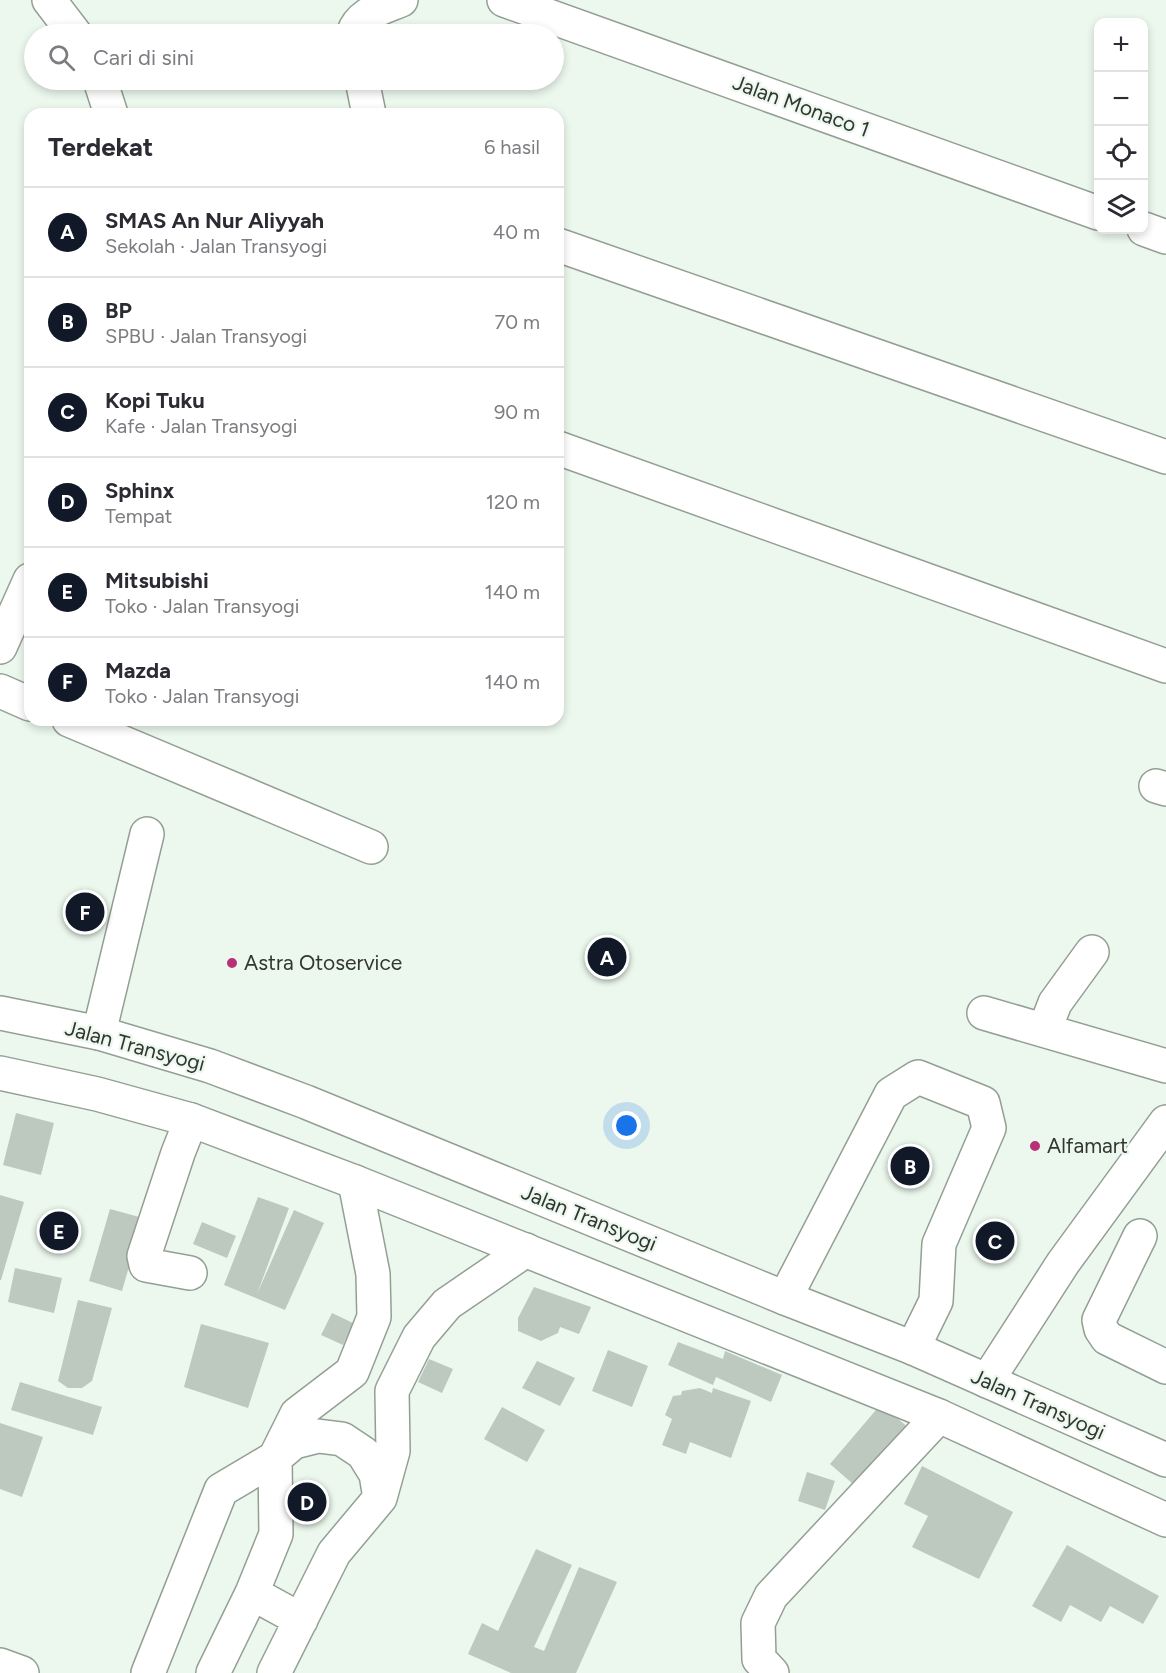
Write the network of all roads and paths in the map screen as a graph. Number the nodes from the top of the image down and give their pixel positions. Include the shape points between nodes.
1 (50, 0) edge
2 (401, 0) edge
3 (504, 0) edge
4 (68, 24) edge
5 (358, 24) edge
6 (103, 90) edge
7 (364, 90) edge
8 (109, 108) edge
9 (368, 108) edge
10 (1094, 212) edge
11 (1148, 231) edge
12 (1166, 237) edge
13 (564, 247) edge
14 (564, 450) edge
15 (1166, 457) edge
16 (24, 593) edge
17 (0, 647) edge
18 (1166, 666) edge
19 (0, 691) edge
20 (24, 701) edge
21 (83, 726) edge
22 (147, 834) dead end
23 (371, 846) dead end
24 (1092, 952) dead end
25 (0, 1013) edge
26 (984, 1013) dead end
27 (1045, 1029) junction
28 (99, 1033) junction
29 (1166, 1066) edge
30 (0, 1073) edge
31 (191, 1120) junction
32 (1166, 1122) edge
33 (355, 1182) junction
34 (1140, 1236) dead end
35 (526, 1250) junction
36 (190, 1273) dead end
37 (785, 1298) junction
38 (374, 1317) junction
39 (419, 1337) junction
40 (913, 1348) junction
41 (1166, 1368) edge
42 (987, 1381) junction
43 (939, 1416) junction
44 (1165, 1456) edge
45 (275, 1458) junction
46 (380, 1498) junction
47 (1166, 1520) edge
48 (252, 1593) junction
49 (301, 1620) junction
50 (0, 1665) edge
51 (22, 1673) edge
52 (148, 1673) edge
53 (213, 1673) edge
54 (274, 1673) edge
55 (772, 1673) edge

1 - 4 main road
2 - 5 main road via 368,14
3 - 10 main road, Jalan Monaco 1
6 - 8 main road
7 - 9 main road
11 - 12 main road
13 - 15 main road
14 - 18 main road
16 - 17 main road
19 - 20 main road
21 - 23 main road
22 - 28 main road
24 - 27 main road via 1055,1004
25 - 28 main road, Jalan Transyogi
26 - 27 main road
27 - 29 main road
28 - 37 main road, Jalan Transyogi via 210,1066 306,1102
30 - 31 main road
31 - 33 main road
31 - 36 main road via 144,1256 146,1265
32 - 42 main road via 1063,1263
33 - 35 main road
33 - 38 main road via 373,1274
34 - 41 main road via 1099,1320 1107,1338
35 - 39 main road via 447,1304
35 - 43 main road
37 - 40 main road, Jalan Transyogi
37 - 40 main road via 891,1094 918,1077 929,1081 983,1103 989,1128 939,1244 936,1301
38 - 39 main road
38 - 45 main road via 352,1372 297,1414
39 - 46 main road via 392,1390 393,1451
40 - 42 main road, Jalan Transyogi
42 - 44 main road, Jalan Transyogi
43 - 47 main road
43 - 55 main road via 771,1596 758,1623 759,1659
45 - 46 main road via 294,1442 318,1436 342,1439 363,1453 376,1474
45 - 48 main road via 276,1534
45 - 52 main road via 221,1490
46 - 49 main road via 334,1553
48 - 49 main road
48 - 53 main road
49 - 54 main road
50 - 51 main road

